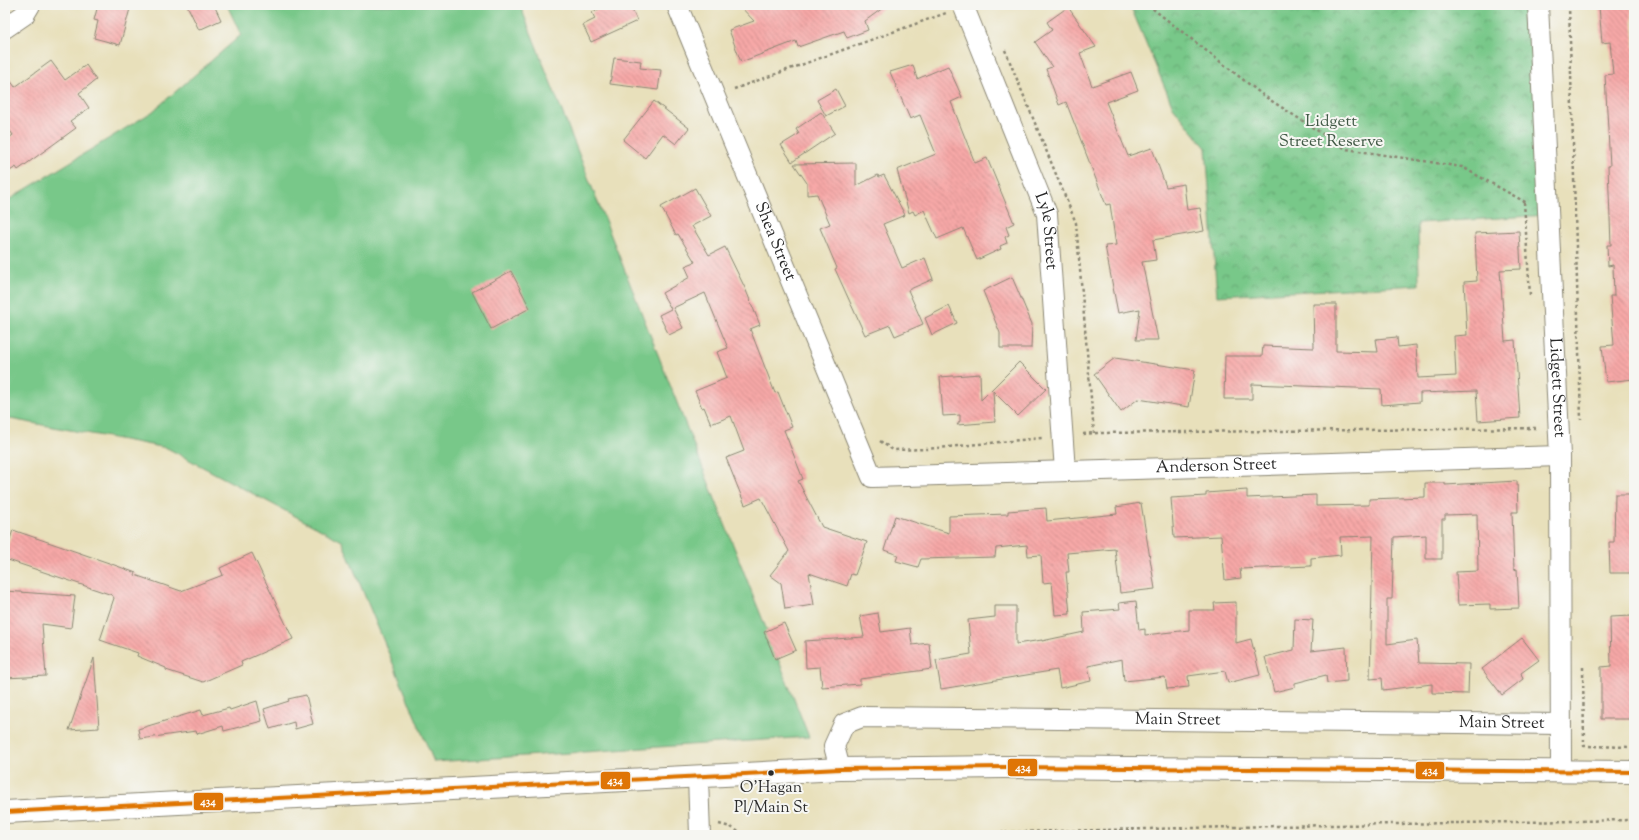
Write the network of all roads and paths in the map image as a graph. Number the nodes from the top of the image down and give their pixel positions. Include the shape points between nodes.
1 (30, 5) edge
2 (677, 5) edge
3 (1148, 5) edge
4 (1538, 5) edge
5 (964, 6) edge
6 (5, 28) edge
7 (732, 90) dead end
8 (1548, 215) junction
9 (874, 436) dead end
10 (1062, 437) junction
11 (1535, 456) junction
12 (1560, 456) junction
13 (1065, 471) junction
14 (872, 477) joint
15 (1561, 724) junction
16 (1584, 746) dead end
17 (1634, 747) edge
18 (840, 769) junction
19 (1561, 771) junction
20 (1634, 772) edge
21 (698, 777) junction
22 (5, 812) edge
23 (1634, 820) edge
24 (700, 835) edge
25 (886, 835) edge

1 - 6 street via 24,15
2 - 14 street, Shea Street
3 - 8 path via 1264,96 1346,149 1462,167
4 - 8 street, Lidgett Street
5 - 7 path
5 - 10 street, Lyle Street via 1047,214
8 - 12 street, Lidgett Street
9 - 10 path via 893,450
10 - 11 path via 1097,433 1538,428
10 - 13 street, Lyle Street
11 - 12 street, Anderson Street
11 - 13 street, Anderson Street
12 - 15 street, Lidgett Street
13 - 14 street, Anderson Street
15 - 18 street, Main Street via 862,716 844,724 834,746
15 - 19 street, Lidgett Street
16 - 17 path
18 - 19 main road via 1004,766
18 - 21 main road
19 - 20 main road
21 - 22 main road
21 - 24 street
23 - 25 path

